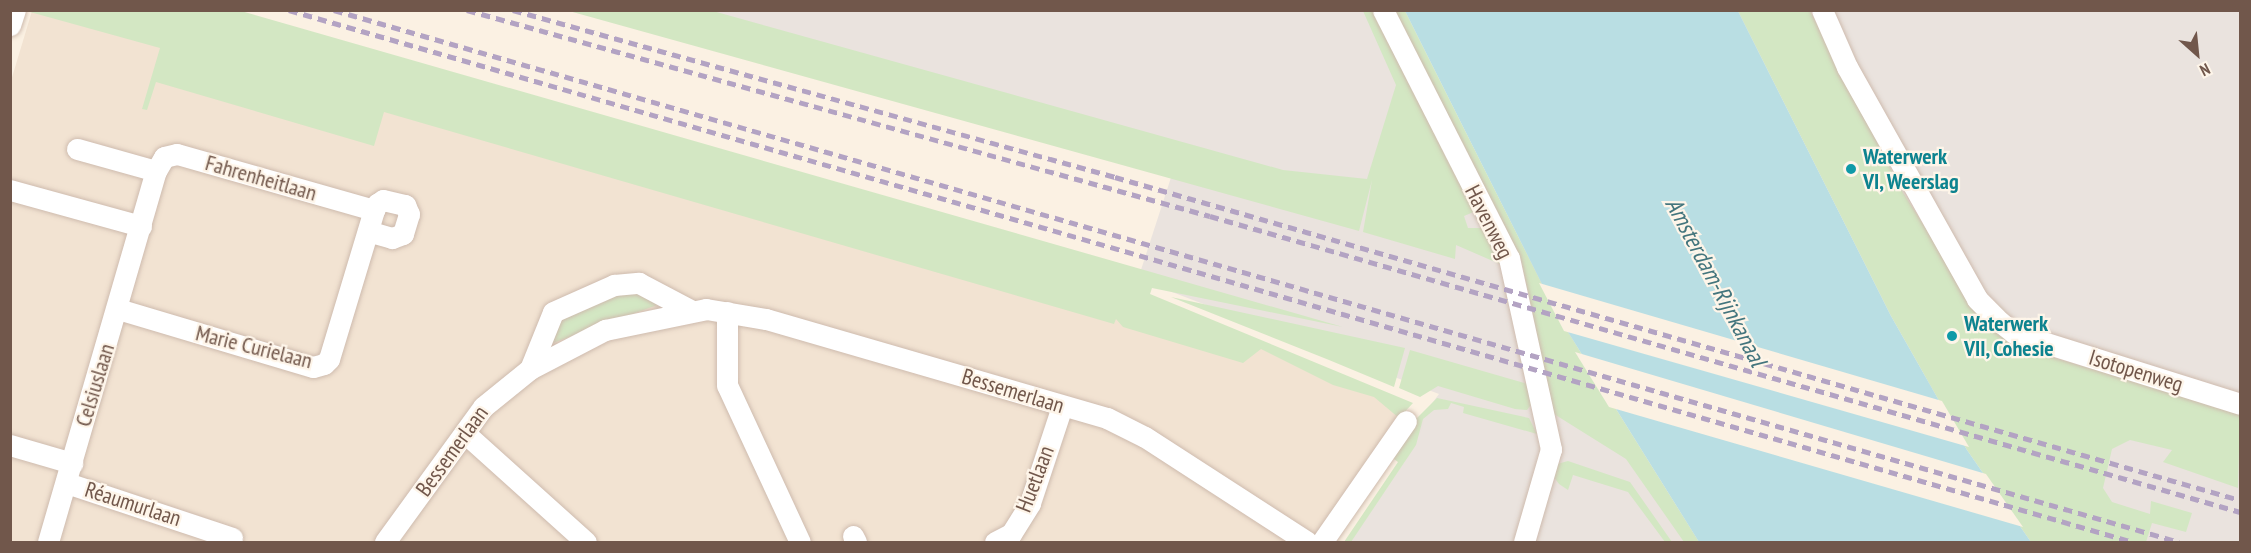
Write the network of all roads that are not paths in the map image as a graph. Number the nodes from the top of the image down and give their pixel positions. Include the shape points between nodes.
1 (15, 10) edge
2 (1383, 10) edge
3 (1822, 10) edge
4 (10, 25) edge
5 (77, 149) dead end
6 (156, 171) junction
7 (10, 189) edge
8 (374, 210) junction
9 (141, 226) junction
10 (368, 231) junction
11 (118, 309) junction
12 (690, 310) junction
13 (727, 312) junction
14 (530, 369) junction
15 (2241, 404) edge
16 (1062, 406) junction
17 (1406, 421) dead end
18 (466, 435) junction
19 (10, 445) edge
20 (70, 473) junction
21 (232, 538) dead end
22 (1008, 540) edge
23 (48, 543) edge
24 (385, 543) edge
25 (586, 543) edge
26 (800, 543) edge
27 (1307, 543) edge
28 (1322, 543) edge
29 (1524, 543) edge

1 - 4 street
2 - 29 street, Havenweg via 1509,258 1551,449
3 - 15 street, Isotopenweg via 1847,67 1977,299 2000,322 2014,333
5 - 6 street
6 - 8 street, Fahrenheitlaan via 164,156 177,154
6 - 9 street, Celsiuslaan
7 - 9 street
8 - 10 street, Marie Curielaan
8 - 10 street via 383,200 405,205 409,214 403,234 392,238
9 - 11 street, Celsiuslaan
10 - 11 street, Marie Curielaan via 324,364 313,367
11 - 20 street, Celsiuslaan
12 - 13 street, Bessemerlaan
12 - 14 street, Bessemerlaan via 605,330
12 - 14 street, Bessemerlaan via 639,283 614,285 553,312
13 - 16 street, Bessemerlaan
13 - 26 street via 727,385
14 - 18 street, Bessemerlaan via 483,407
16 - 22 street, Huetlaan via 1029,503
16 - 27 street, Bessemerlaan via 1145,437
17 - 28 street
18 - 24 street, Bessemerlaan
18 - 25 street
19 - 20 street, Réaumurlaan
20 - 21 street, Réaumurlaan
20 - 23 street, Celsiuslaan

